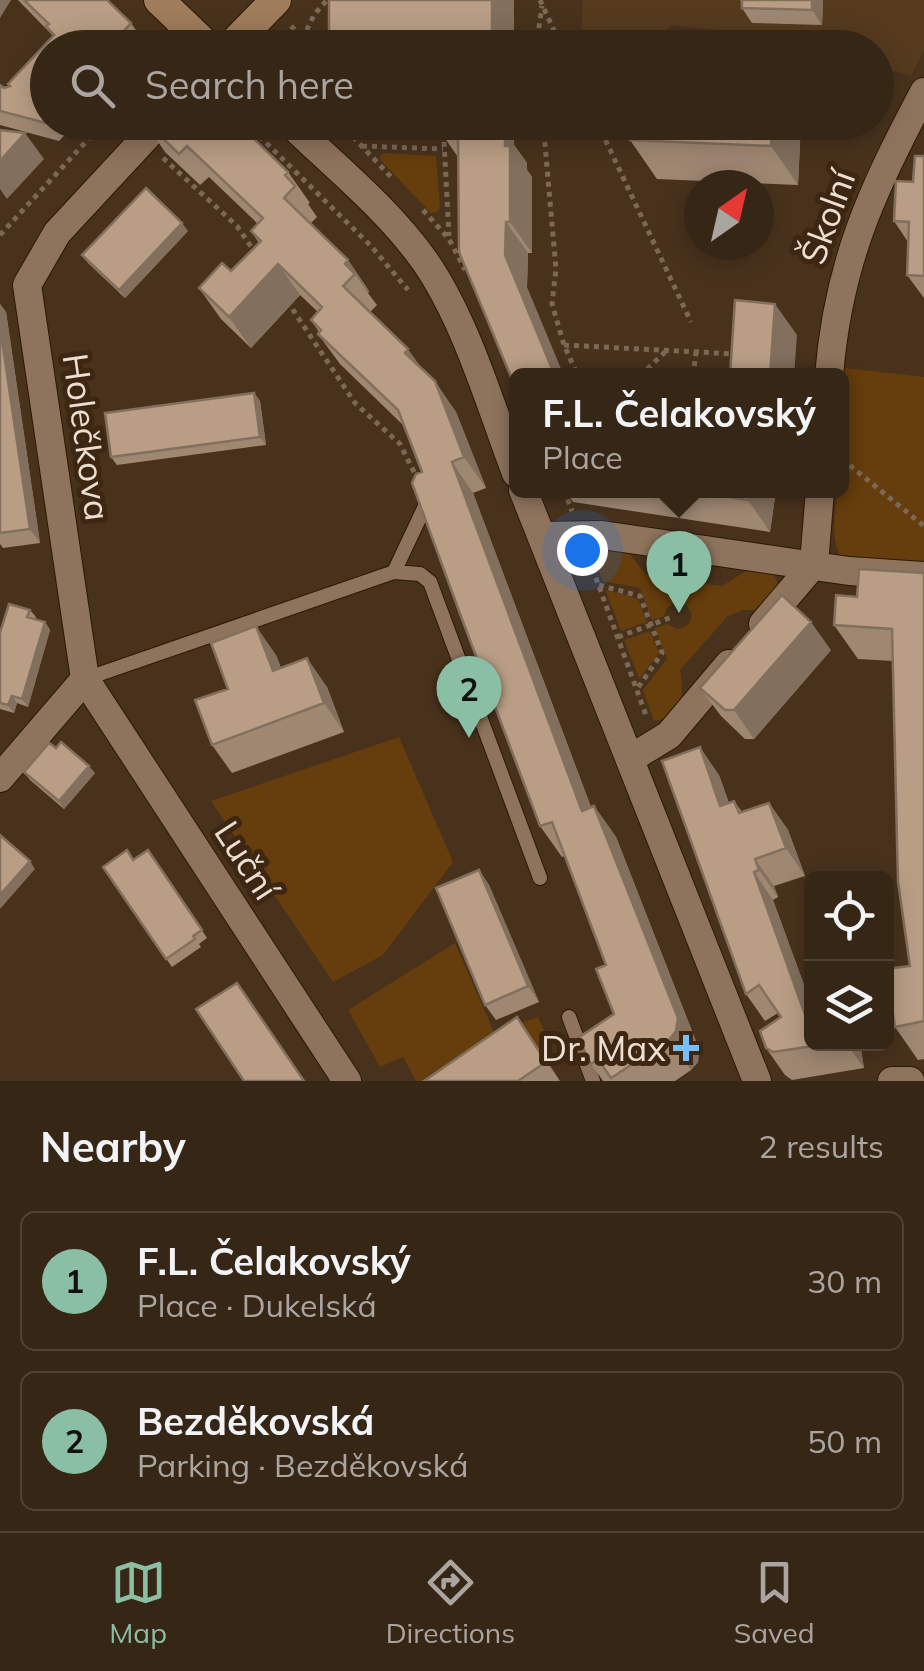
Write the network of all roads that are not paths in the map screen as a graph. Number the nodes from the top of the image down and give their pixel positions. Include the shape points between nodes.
1 (159, 0) edge
2 (273, 3) edge
3 (190, 30) edge
4 (247, 30) edge
5 (924, 92) edge
6 (144, 140) edge
7 (308, 140) edge
8 (14, 285) edge
9 (830, 368) edge
10 (509, 455) edge
11 (527, 498) edge
12 (819, 498) edge
13 (428, 500) edge
14 (542, 536) junction
15 (814, 564) junction
16 (394, 572) junction
17 (924, 576) edge
18 (85, 679) junction
19 (630, 759) junction
20 (0, 778) edge
21 (540, 878) dead end
22 (569, 1017) dead end
23 (348, 1081) edge
24 (593, 1081) edge
25 (757, 1081) edge
26 (892, 1081) edge
27 (910, 1081) edge

1 - 3 street
2 - 4 street
5 - 9 street, Školní via 855,238 838,296
6 - 8 street, Holečkova
7 - 10 street via 424,261 458,324
8 - 18 street, Holečkova
11 - 14 street
12 - 15 street
13 - 16 lane
14 - 15 street via 580,534
14 - 19 street
15 - 17 street
15 - 19 street via 668,735
16 - 18 lane
16 - 21 lane via 420,574 430,582
18 - 20 street
18 - 23 street, Luční
19 - 25 street
22 - 24 lane
26 - 27 street

